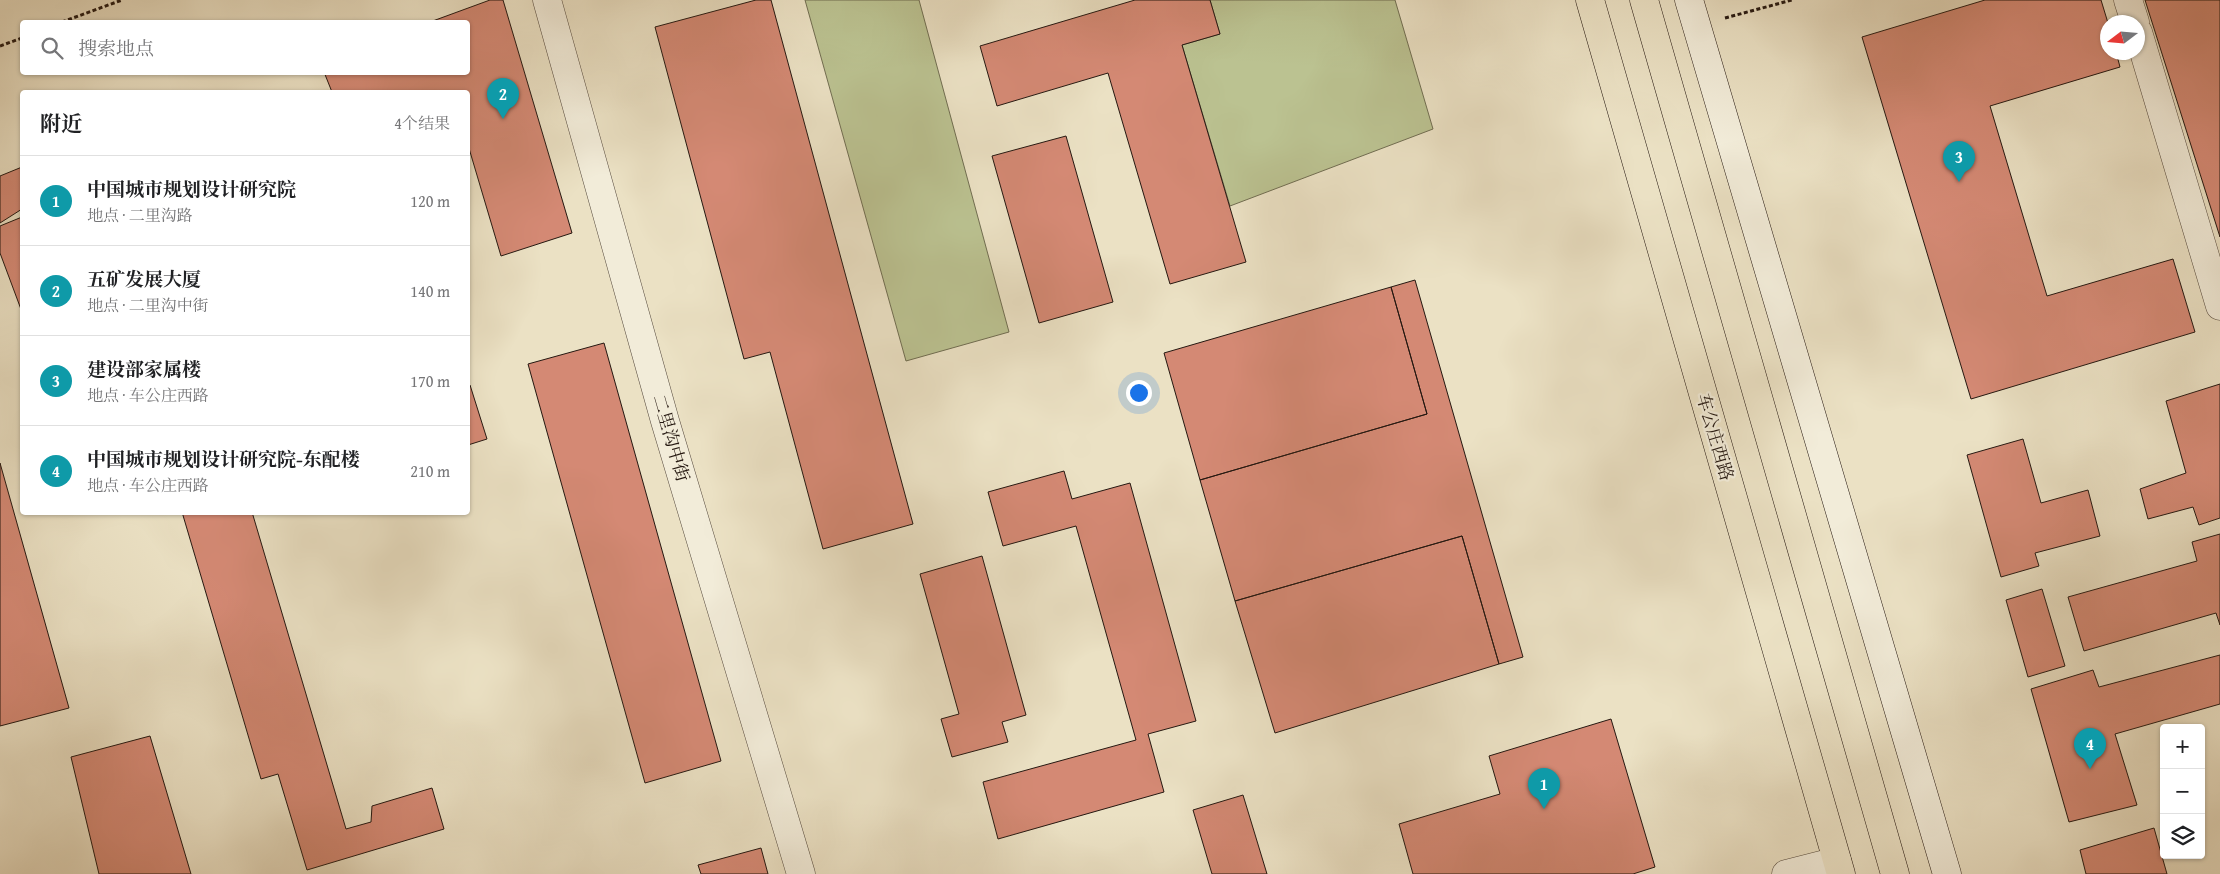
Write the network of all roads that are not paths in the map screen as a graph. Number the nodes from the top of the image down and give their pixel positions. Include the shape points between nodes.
1 (547, 0) edge
2 (1590, 0) edge
3 (1689, 0) edge
4 (2128, 0) edge
5 (1644, 1) edge
6 (2133, 15) edge
7 (2145, 55) edge
8 (2220, 306) edge
9 (1839, 868) edge
10 (801, 874) edge
11 (1786, 874) edge
12 (1895, 874) edge
13 (1947, 874) edge

1 - 10 street, 二里沟中街 via 665,421
2 - 9 main road, 车公庄西路
3 - 13 street
4 - 6 street
5 - 12 main road
7 - 8 street
9 - 11 street

